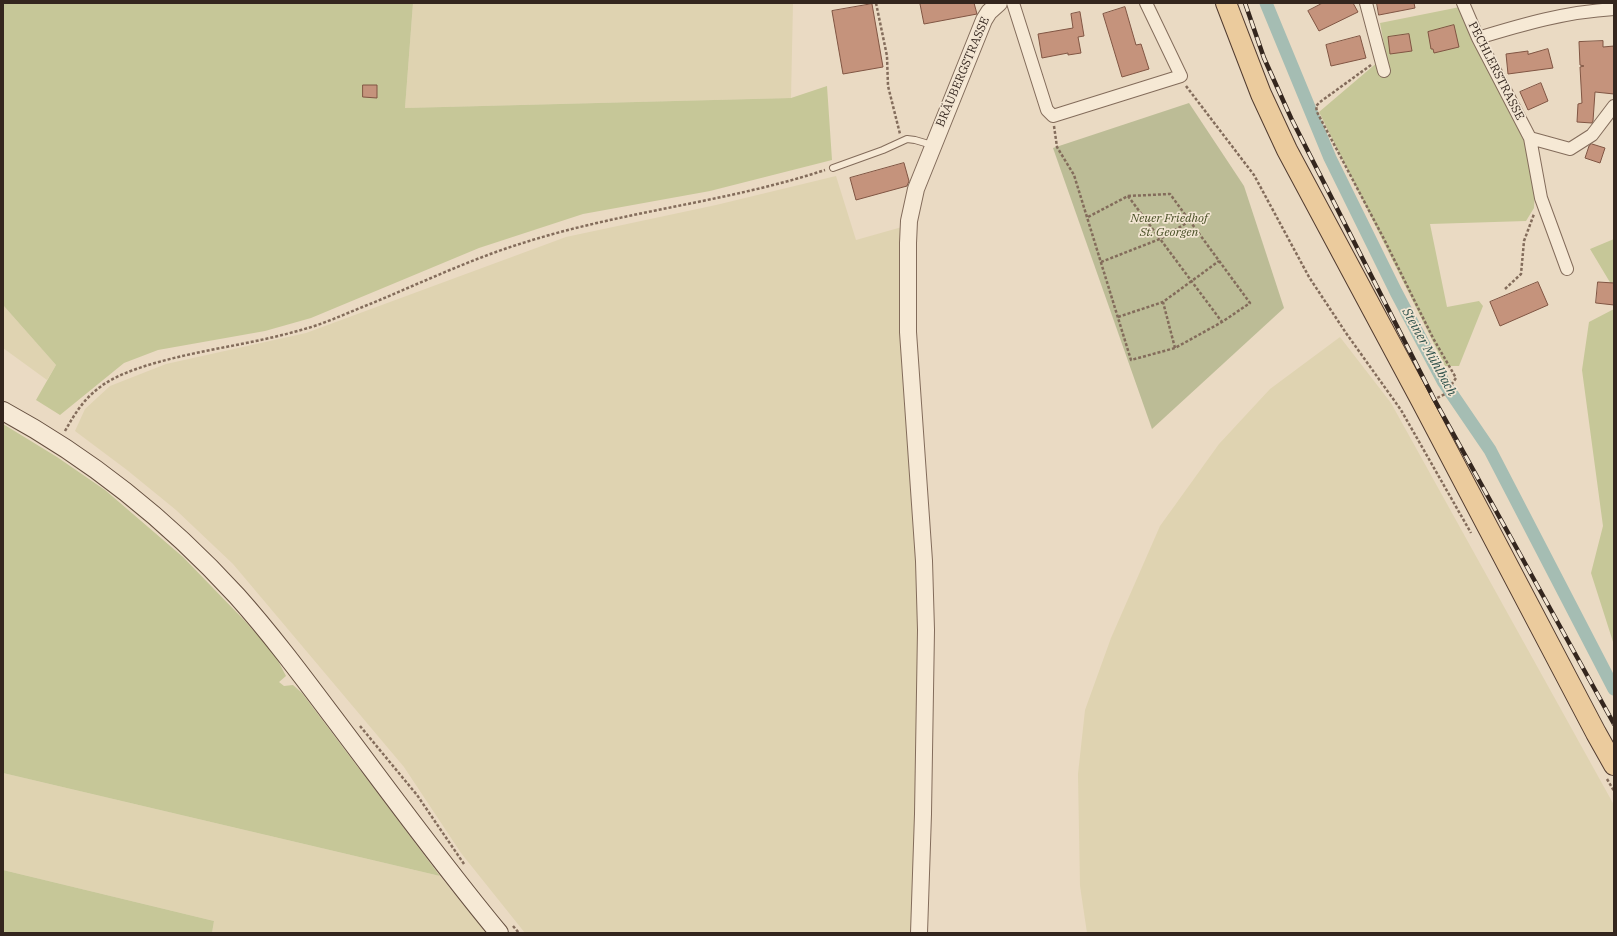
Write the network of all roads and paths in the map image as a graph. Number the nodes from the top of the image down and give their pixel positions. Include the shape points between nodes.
1 (876, 3) edge
2 (1013, 3) edge
3 (1146, 3) edge
4 (1226, 3) edge
5 (1366, 3) edge
6 (1463, 3) edge
7 (995, 4) edge
8 (1614, 9) edge
9 (1478, 38) junction
10 (1380, 58) junction
11 (1384, 71) dead end
12 (1181, 76) junction
13 (1614, 106) edge
14 (1053, 116) junction
15 (1530, 138) junction
16 (901, 141) junction
17 (932, 145) junction
18 (833, 168) joint
19 (1128, 196) junction
20 (1540, 198) junction
21 (1088, 217) junction
22 (1190, 221) junction
23 (1160, 239) junction
24 (1219, 261) junction
25 (1101, 262) junction
26 (1566, 269) dead end
27 (1192, 282) junction
28 (1505, 289) dead end
29 (1163, 302) junction
30 (1118, 317) junction
31 (1222, 322) junction
32 (1175, 348) junction
33 (1434, 399) dead end
34 (3, 411) edge
35 (57, 443) junction
36 (1471, 533) dead end
37 (1610, 771) edge
38 (1614, 791) edge
39 (499, 933) edge
40 (919, 933) edge

1 - 16 path via 887,56 888,86
2 - 14 street via 1047,110
3 - 12 street
4 - 37 main road via 1261,94 1287,150 1596,733
5 - 10 street
6 - 9 street, PECHLERSTRASSE
7 - 17 street, BRÄUBERGSTRASSE via 984,20
8 - 9 street via 1545,18
9 - 15 street, PECHLERSTRASSE
10 - 11 street
10 - 33 path via 1316,106 1433,338 1456,378 1445,394
12 - 14 street
12 - 36 path via 1254,175 1309,277 1401,410
13 - 15 street via 1592,135 1570,149
14 - 21 path via 1057,147 1074,175
15 - 20 street, PECHLERSTRASSE
16 - 17 lane via 915,140
16 - 18 lane
17 - 40 street, BRÄUBERGSTRASSE via 912,205 907,264 910,379 922,516 926,630
18 - 35 path via 732,196 577,227 524,242 301,330 168,359 137,369 112,378 94,391 79,407
19 - 21 path
19 - 22 path via 1170,194
19 - 23 path
20 - 26 street, PECHLERSTRASSE
20 - 28 path via 1524,241 1520,274
21 - 25 path
22 - 23 path
22 - 24 path
23 - 25 path
23 - 27 path
24 - 27 path
24 - 31 path via 1250,303
25 - 30 path
27 - 29 path
27 - 31 path
29 - 30 path
29 - 32 path
30 - 32 path via 1131,360
31 - 32 path
34 - 35 main road
35 - 39 main road via 137,501 187,546 236,596 283,651 462,888
37 - 38 path

